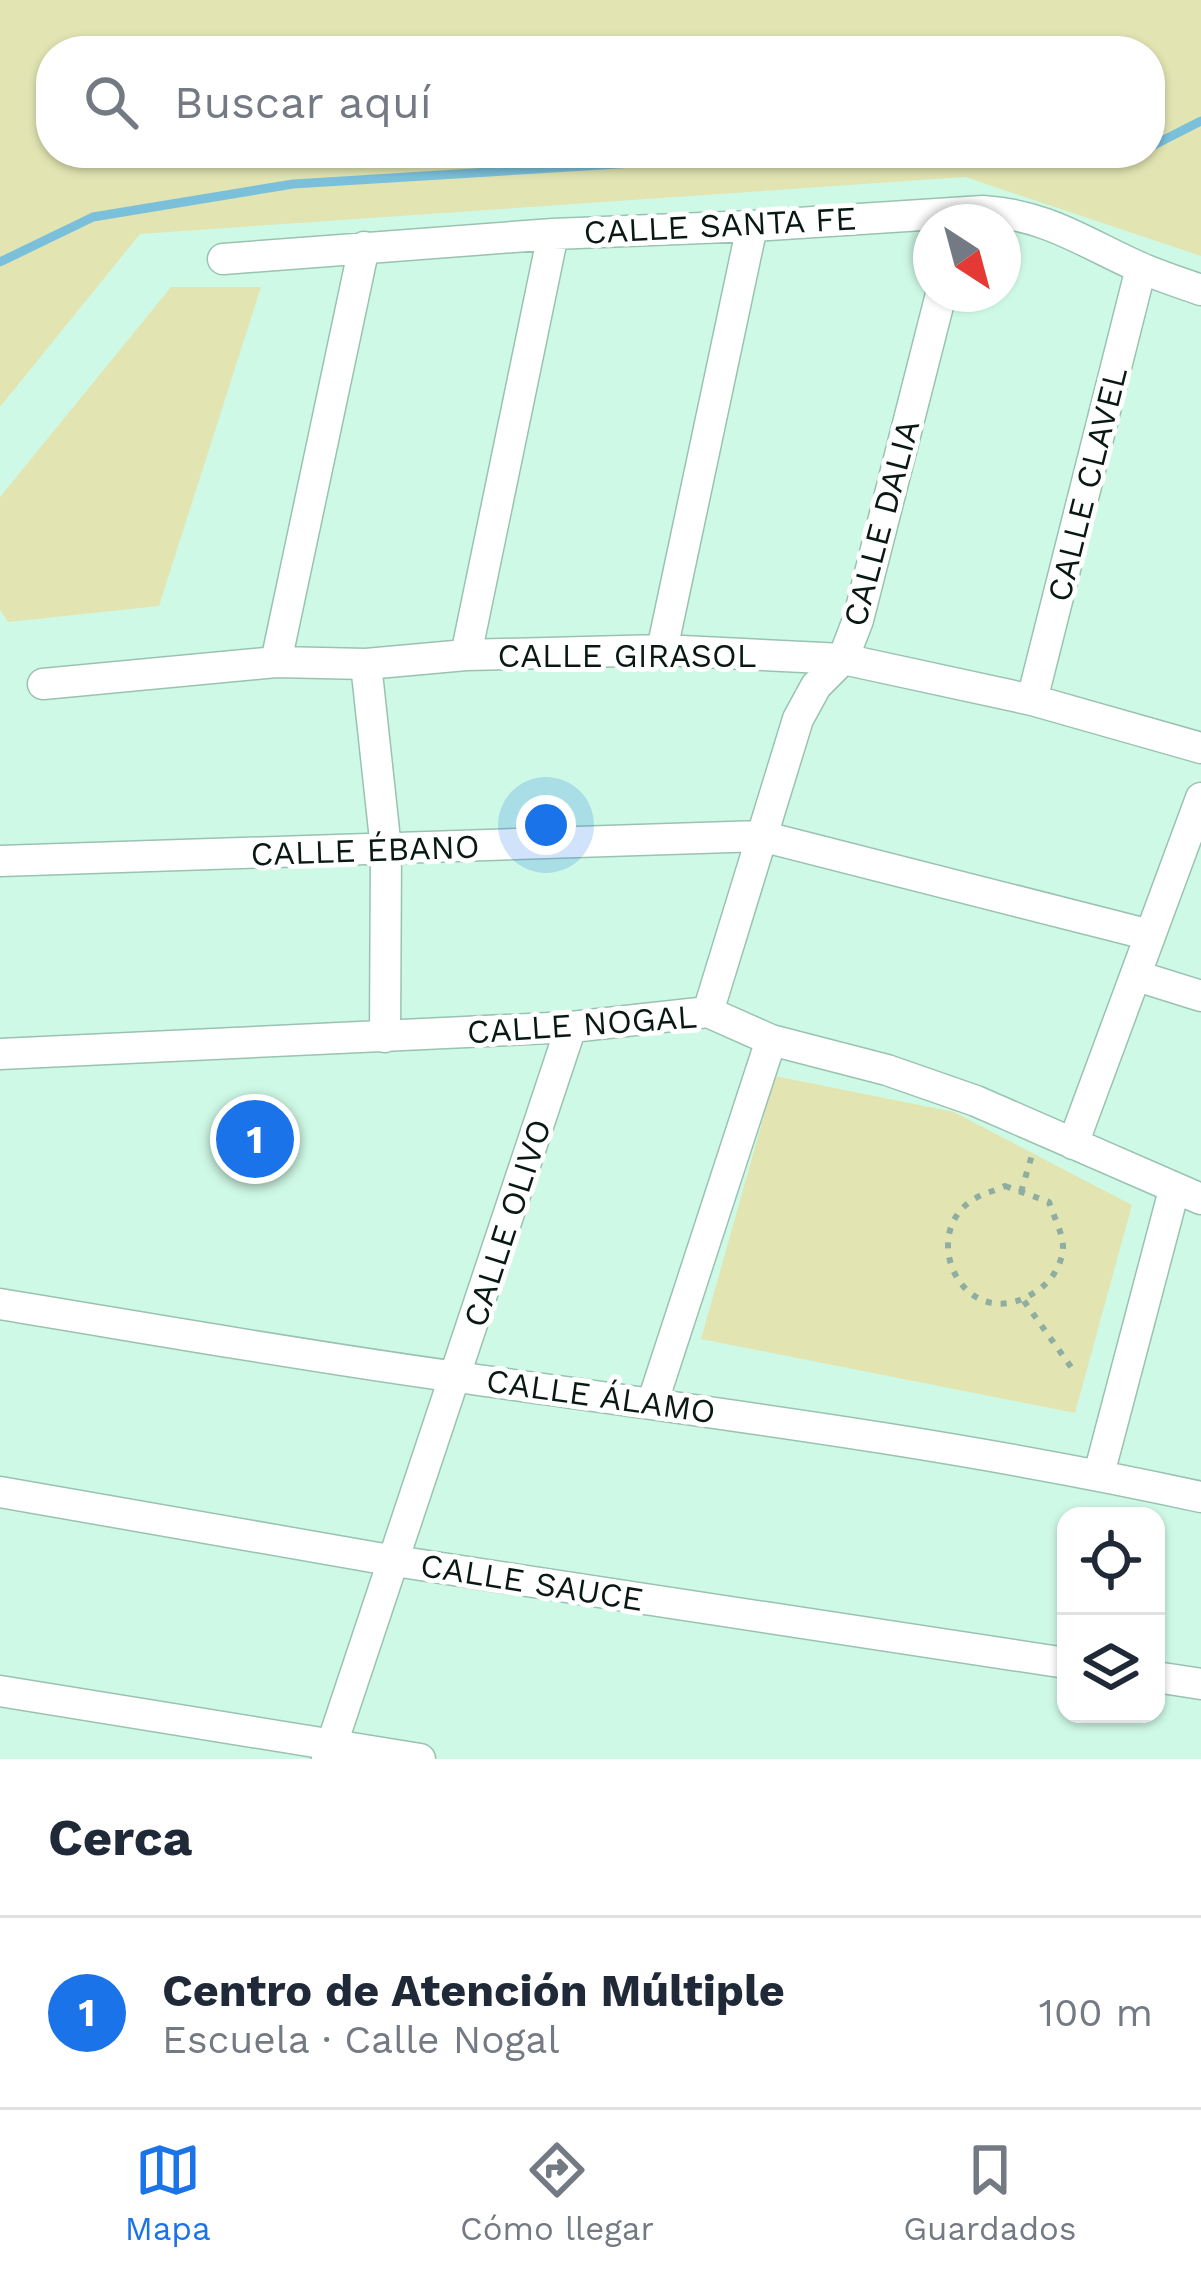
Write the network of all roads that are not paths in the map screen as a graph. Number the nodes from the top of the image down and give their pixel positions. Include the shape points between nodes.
1 (1021, 214) edge
2 (913, 217) edge
3 (752, 226) junction
4 (553, 234) junction
5 (364, 247) junction
6 (224, 260) dead end
7 (1142, 268) junction
8 (1201, 290) edge
9 (936, 312) edge
10 (662, 650) junction
11 (466, 655) junction
12 (843, 659) junction
13 (276, 662) junction
14 (366, 664) junction
15 (43, 684) dead end
16 (1032, 700) junction
17 (1201, 748) edge
18 (1201, 798) edge
19 (760, 836) junction
20 (386, 849) junction
21 (0, 861) edge
22 (1150, 935) junction
23 (1136, 976) junction
24 (1201, 996) edge
25 (709, 1012) junction
26 (572, 1027) junction
27 (385, 1037) junction
28 (771, 1040) junction
29 (0, 1054) edge
30 (1073, 1144) junction
31 (1188, 1195) edge
32 (0, 1304) edge
33 (456, 1377) junction
34 (652, 1401) junction
35 (1099, 1474) junction
36 (0, 1492) edge
37 (1201, 1497) edge
38 (395, 1561) junction
39 (1057, 1662) edge
40 (1165, 1678) edge
41 (1201, 1684) edge
42 (0, 1690) edge
43 (329, 1752) edge
44 (420, 1759) edge

1 - 7 street, CALLE SANTA FE
2 - 3 street, CALLE SANTA FE
3 - 4 street, CALLE SANTA FE
3 - 10 street
4 - 5 street, CALLE SANTA FE
4 - 11 street
5 - 6 street, CALLE SANTA FE
5 - 13 street
7 - 8 street, CALLE SANTA FE
7 - 16 street, CALLE CLAVEL
9 - 12 street, CALLE DALIA
10 - 11 street, CALLE GIRASOL
10 - 12 street, CALLE GIRASOL
11 - 14 street, CALLE GIRASOL
12 - 16 street, CALLE GIRASOL
12 - 19 street, CALLE DALIA via 798,719
13 - 14 street, CALLE GIRASOL
13 - 15 street, CALLE GIRASOL
14 - 20 street
16 - 17 street, CALLE GIRASOL
18 - 22 street
19 - 20 street, CALLE ÉBANO
19 - 22 street, CALLE ÉBANO
19 - 25 street, CALLE DALIA
20 - 21 street, CALLE ÉBANO
20 - 27 street
22 - 23 street
23 - 24 street
23 - 30 street
25 - 26 street, CALLE NOGAL
25 - 28 street, CALLE NOGAL
26 - 27 street, CALLE NOGAL
26 - 33 street, CALLE OLIVO
27 - 29 street, CALLE NOGAL
28 - 30 street, CALLE NOGAL via 887,1070
28 - 34 street
30 - 31 street, CALLE NOGAL
31 - 35 street
32 - 33 street, CALLE ÁLAMO
33 - 34 street, CALLE ÁLAMO
33 - 38 street, CALLE OLIVO
34 - 35 street, CALLE ÁLAMO
35 - 37 street, CALLE ÁLAMO
36 - 38 street, CALLE SAUCE
38 - 39 street, CALLE SAUCE
38 - 43 street, CALLE OLIVO
40 - 41 street
42 - 43 street
43 - 44 street

